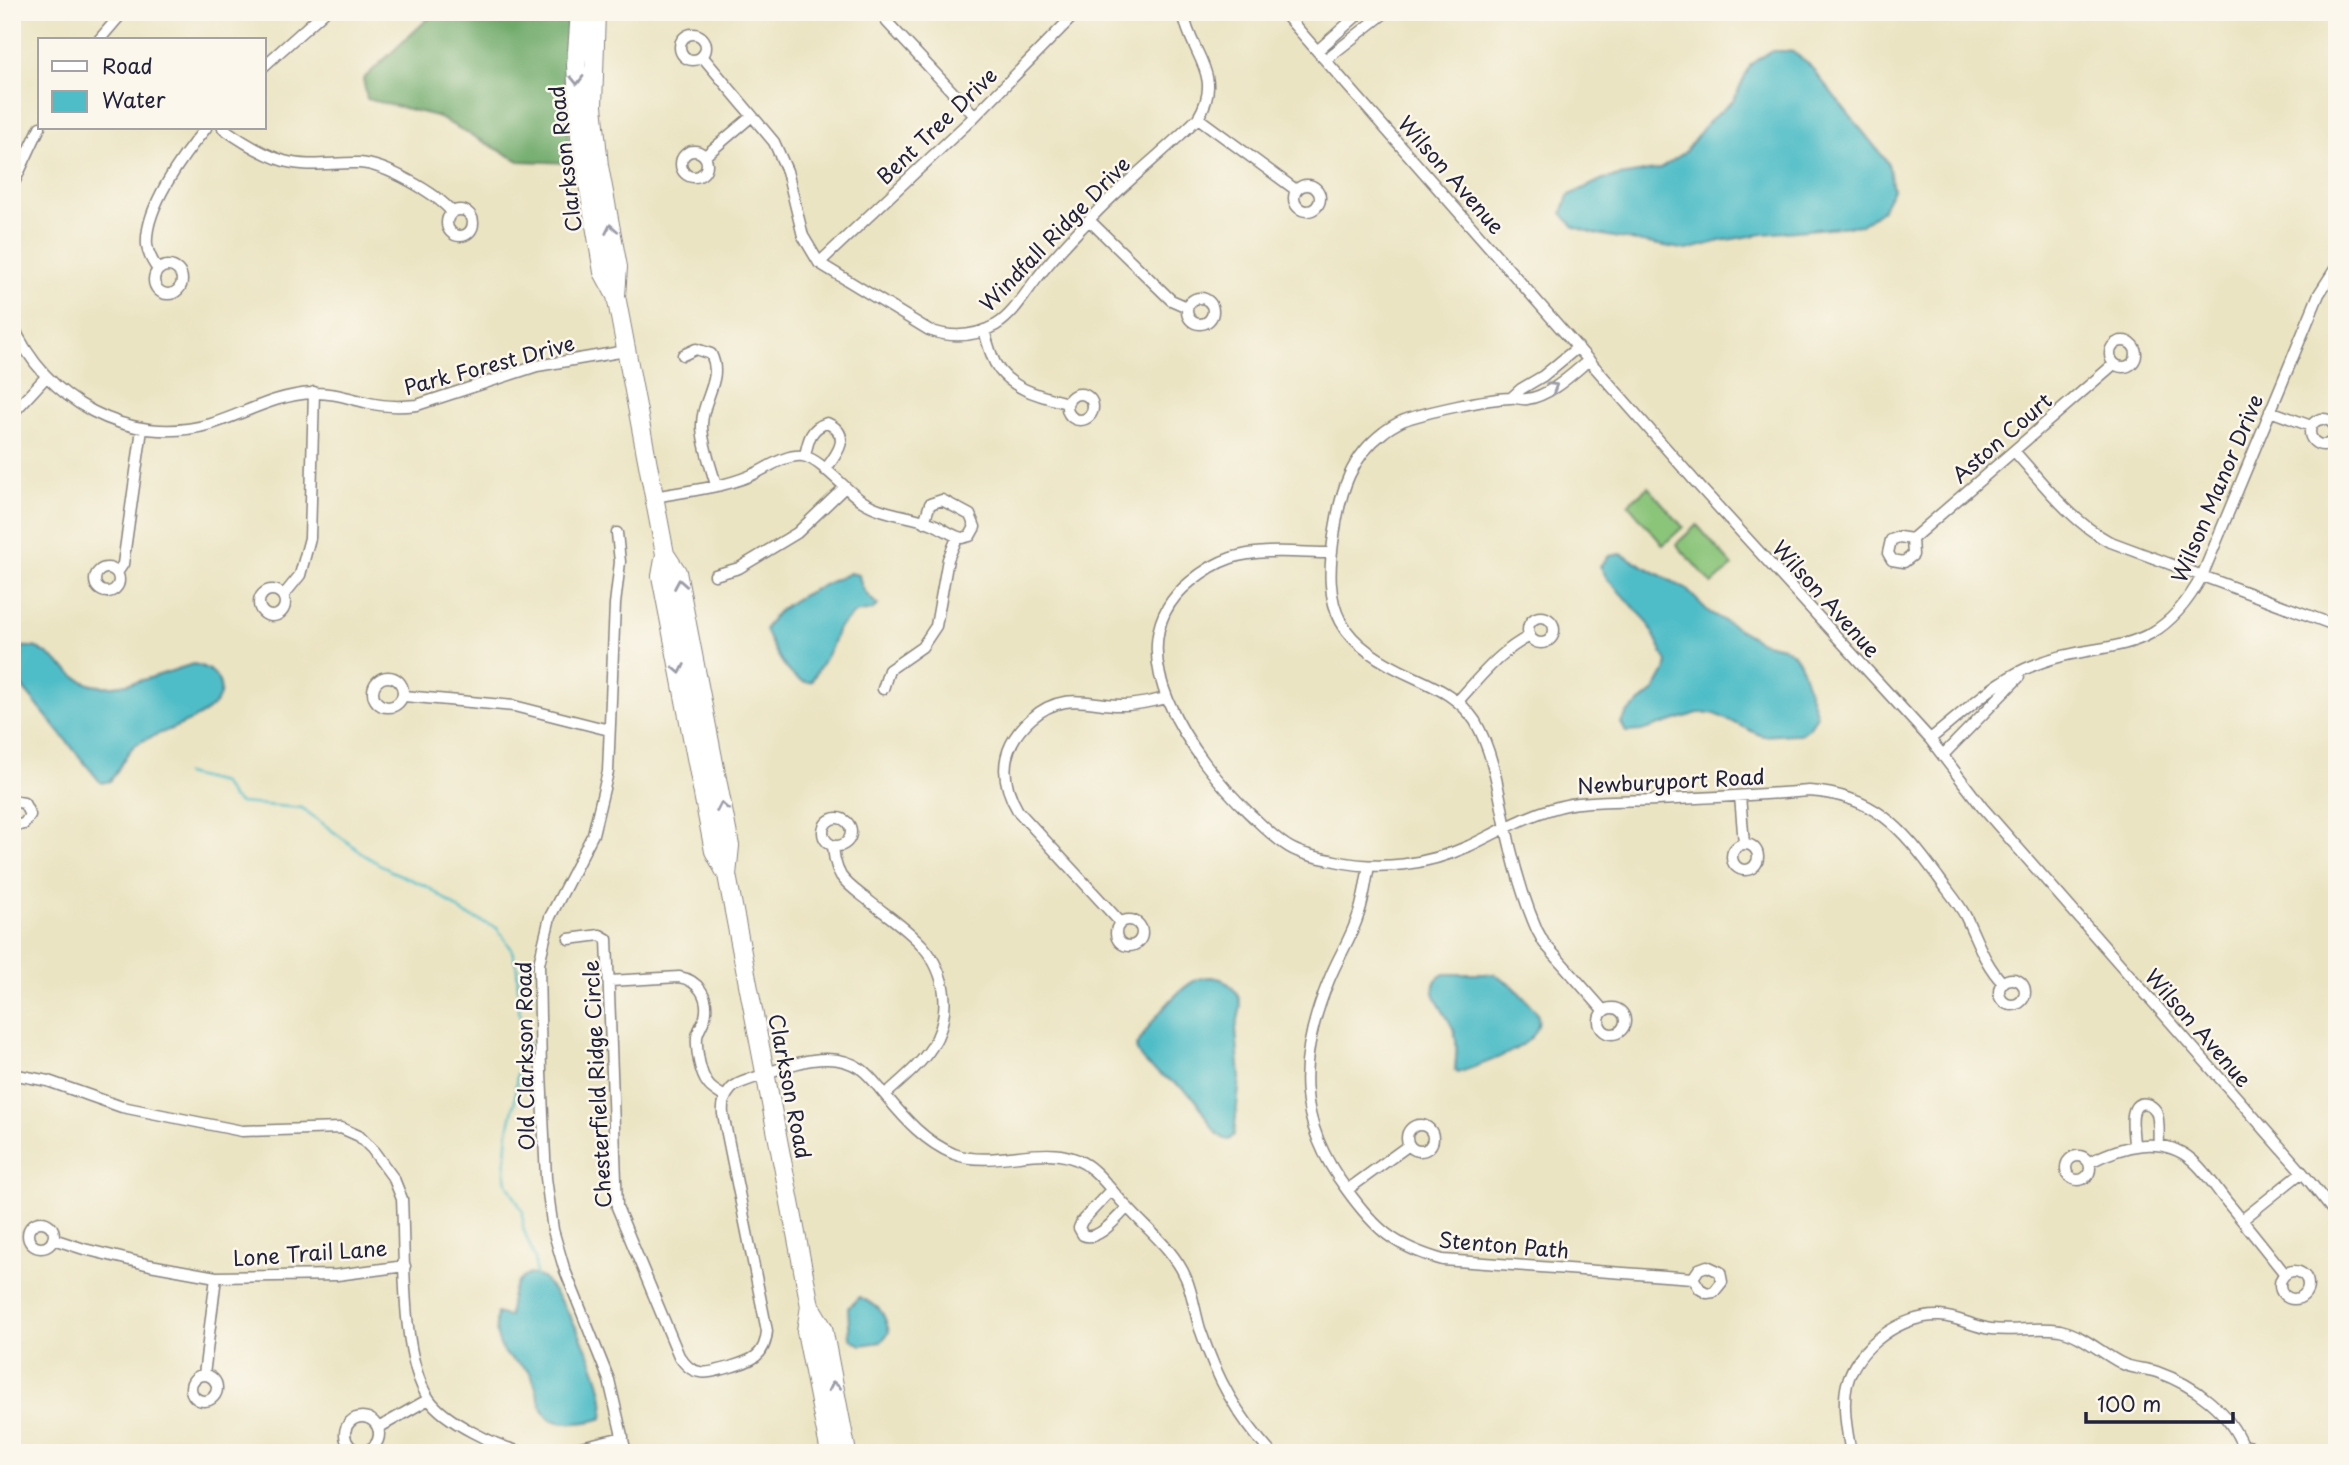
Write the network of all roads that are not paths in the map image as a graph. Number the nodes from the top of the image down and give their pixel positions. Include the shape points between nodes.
1 (123, 12) edge
2 (324, 12) edge
3 (580, 12) edge
4 (596, 12) edge
5 (882, 12) edge
6 (1077, 12) edge
7 (1183, 12) edge
8 (1283, 12) edge
9 (1361, 12) edge
10 (1385, 12) edge
11 (101, 38) edge
12 (1321, 55) junction
13 (702, 57) dead end
14 (266, 64) edge
15 (752, 116) junction
16 (975, 116) junction
17 (1198, 118) junction
18 (39, 130) edge
19 (205, 130) edge
20 (226, 130) edge
21 (705, 156) dead end
22 (13, 185) edge
23 (1296, 190) dead end
24 (452, 212) dead end
25 (1089, 220) junction
26 (819, 263) junction
27 (2337, 266) edge
28 (158, 270) dead end
29 (616, 296) junction
30 (1187, 307) dead end
31 (12, 323) edge
32 (984, 330) junction
33 (1578, 347) junction
34 (626, 351) junction
35 (683, 355) dead end
36 (1589, 360) junction
37 (2115, 364) dead end
38 (46, 377) junction
39 (314, 392) junction
40 (1511, 398) junction
41 (1067, 403) dead end
42 (2270, 411) junction
43 (12, 414) edge
44 (2311, 426) dead end
45 (142, 429) junction
46 (2014, 451) junction
47 (805, 456) junction
48 (825, 470) junction
49 (716, 485) junction
50 (844, 488) junction
51 (655, 497) junction
52 (924, 522) junction
53 (617, 533) dead end
54 (957, 538) junction
55 (1912, 539) dead end
56 (1331, 553) junction
57 (117, 573) dead end
58 (715, 575) dead end
59 (2202, 576) junction
60 (283, 596) dead end
61 (2337, 626) edge
62 (1530, 636) dead end
63 (2026, 668) junction
64 (883, 689) dead end
65 (404, 695) dead end
66 (1167, 698) junction
67 (1458, 701) junction
68 (609, 730) junction
69 (1930, 739) junction
70 (1943, 755) junction
71 (1740, 796) junction
72 (12, 801) edge
73 (12, 826) edge
74 (1506, 826) junction
75 (1744, 844) dead end
76 (834, 845) dead end
77 (1369, 866) junction
78 (1121, 923) dead end
79 (569, 939) dead end
80 (610, 981) junction
81 (2003, 983) dead end
82 (1604, 1011) dead end
83 (766, 1073) junction
84 (12, 1074) edge
85 (885, 1095) junction
86 (725, 1097) junction
87 (1409, 1145) dead end
88 (2134, 1145) junction
89 (2159, 1145) junction
90 (2090, 1162) dead end
91 (2302, 1172) junction
92 (1111, 1190) junction
93 (1347, 1190) junction
94 (1128, 1208) junction
95 (2337, 1216) edge
96 (2242, 1220) junction
97 (53, 1239) dead end
98 (405, 1265) junction
99 (2286, 1274) dead end
100 (216, 1277) junction
101 (1693, 1278) dead end
102 (810, 1307) junction
103 (204, 1375) dead end
104 (429, 1399) junction
105 (378, 1427) dead end
106 (623, 1437) junction
107 (2240, 1450) edge
108 (626, 1452) edge
109 (525, 1453) edge
110 (555, 1453) edge
111 (612, 1453) edge
112 (830, 1453) edge
113 (847, 1453) edge
114 (1271, 1453) edge
115 (1851, 1453) edge
116 (2259, 1453) edge

1 - 11 street
2 - 14 street
3 -> 29 main road, Clarkson Road via 576,65 580,137 603,272
29 -> 4 main road, Clarkson Road via 618,267 594,117
5 - 16 street
6 - 16 street, Bent Tree Drive
7 - 17 street, Windfall Ridge Drive via 1210,87
8 - 12 street, Wilson Avenue
9 - 12 street
10 - 12 street via 1365,31
12 - 33 street, Wilson Avenue
13 - 15 street, Windfall Ridge Drive
15 - 21 street
15 - 26 street, Windfall Ridge Drive via 774,142 787,171 803,236
16 - 26 street, Bent Tree Drive
17 - 23 street
17 - 25 street, Windfall Ridge Drive
18 - 22 street
19 - 28 street via 174,172 150,219 147,244
20 - 24 street via 283,160 374,165 436,196
25 - 30 street via 1171,300
25 - 32 street, Windfall Ridge Drive via 1016,307
26 - 32 street, Windfall Ridge Drive via 929,330 966,336
27 - 42 street, Wilson Manor Drive via 2319,294
29 - 34 main road, Clarkson Road
31 - 38 street, Park Forest Drive
32 - 41 street via 995,362 1008,378 1026,391
33 - 36 street, Wilson Avenue
33 - 40 street
34 - 39 street, Park Forest Drive via 537,366 417,405 396,407
34 - 51 main road, Clarkson Road
35 - 49 street via 696,349 710,354 715,362 717,374 702,429
40 -> 36 street via 1538,396
36 - 69 street, Wilson Avenue
37 - 46 street, Aston Court
38 - 43 street
38 - 45 street, Park Forest Drive via 100,416
39 - 45 street, Park Forest Drive via 264,402 196,427
39 - 60 street via 310,538 300,575
40 - 56 street via 1402,421 1383,433 1362,453 1345,481
42 - 44 street
42 - 59 street, Wilson Manor Drive
45 - 57 street via 123,564
46 - 55 street, Aston Court
46 - 59 street via 2094,533
47 - 48 street
47 - 48 street via 808,438 817,427 827,423 835,427 841,445
47 - 49 street via 781,460
48 - 50 street
49 - 51 street
50 - 52 street via 882,511
50 - 58 street via 797,533 738,568
51 - 83 main road, Clarkson Road via 665,554 677,572 730,846 727,875
52 - 54 street
52 - 54 street via 930,504 950,503 974,520 973,533
53 - 68 street, Old Clarkson Road via 620,562
54 - 64 street via 948,559 936,626 922,647 888,670
56 - 66 street, Newburyport Road via 1240,555 1185,586 1166,610 1158,639
56 - 67 street via 1333,604 1350,635 1373,657
59 - 61 street
59 - 63 street, Wilson Manor Drive via 2174,617 2146,637
62 - 67 street via 1502,655
63 - 69 street, Wilson Manor Drive
63 - 70 street, Wilson Manor Drive
65 - 68 street via 514,706
66 - 77 street, Newburyport Road via 1201,759 1272,835 1291,849
66 - 78 street via 1127,705 1077,701 1049,706 1019,730 1005,764 1008,789 1018,811
67 - 74 street via 1484,740
68 - 106 street, Old Clarkson Road via 608,772 599,813 550,917 539,978 544,1143 553,1230 609,1380
69 - 70 street, Wilson Avenue
70 - 91 street, Wilson Avenue via 2007,836
71 - 74 street, Newburyport Road via 1572,804
71 - 75 street
71 - 81 street, Newburyport Road via 1809,791 1837,794 1864,804 1898,826 1964,914 1993,973
72 - 73 street via 24,803 30,815 24,824
74 - 77 street, Newburyport Road via 1420,863
74 - 82 street via 1540,936
76 - 85 street via 840,875 926,948 940,972 945,1003 940,1033 926,1057
77 - 93 street, Stenton Path via 1360,911 1316,1013 1308,1053 1306,1089 1311,1124 1320,1148
79 - 80 street, Chesterfield Ridge Circle via 600,935 607,939
80 - 86 street via 679,977 698,985 706,1006 697,1038 703,1075 713,1090
80 - 86 street, Chesterfield Ridge Circle via 617,1207 678,1356 701,1373 750,1361 766,1343 723,1114
83 - 85 street via 817,1058 850,1062
83 - 86 street via 736,1084
83 - 102 main road, Clarkson Road
84 - 98 street via 48,1081 122,1107 242,1131 341,1128 359,1136 385,1165 402,1199
85 - 92 street via 913,1128 955,1154 987,1159 1067,1156 1093,1170
87 - 93 street
88 - 89 street
88 - 89 street via 2132,1113 2143,1104 2156,1111
88 - 90 street
89 - 96 street via 2193,1161
91 - 95 street, Wilson Avenue
91 - 96 street
92 - 94 street
92 - 94 street via 1082,1221 1083,1235 1096,1236
93 - 101 street, Stenton Path via 1388,1236 1413,1252 1443,1260
94 - 114 street via 1177,1260 1222,1385
96 - 99 street
97 - 100 street, Lone Trail Lane
98 - 100 street, Lone Trail Lane via 326,1275
98 - 104 street via 410,1350
100 - 103 street
102 - 112 main road, Clarkson Road via 806,1331
113 -> 102 main road, Clarkson Road via 823,1328
104 - 105 street
104 - 109 street via 460,1425
106 - 108 street, Old Clarkson Road
106 - 110 street
107 - 115 street via 2230,1420 2176,1380 2122,1363 2064,1331 1989,1329 1939,1316 1901,1324 1856,1364 1846,1394
107 - 116 street via 2252,1446
108 - 111 street

